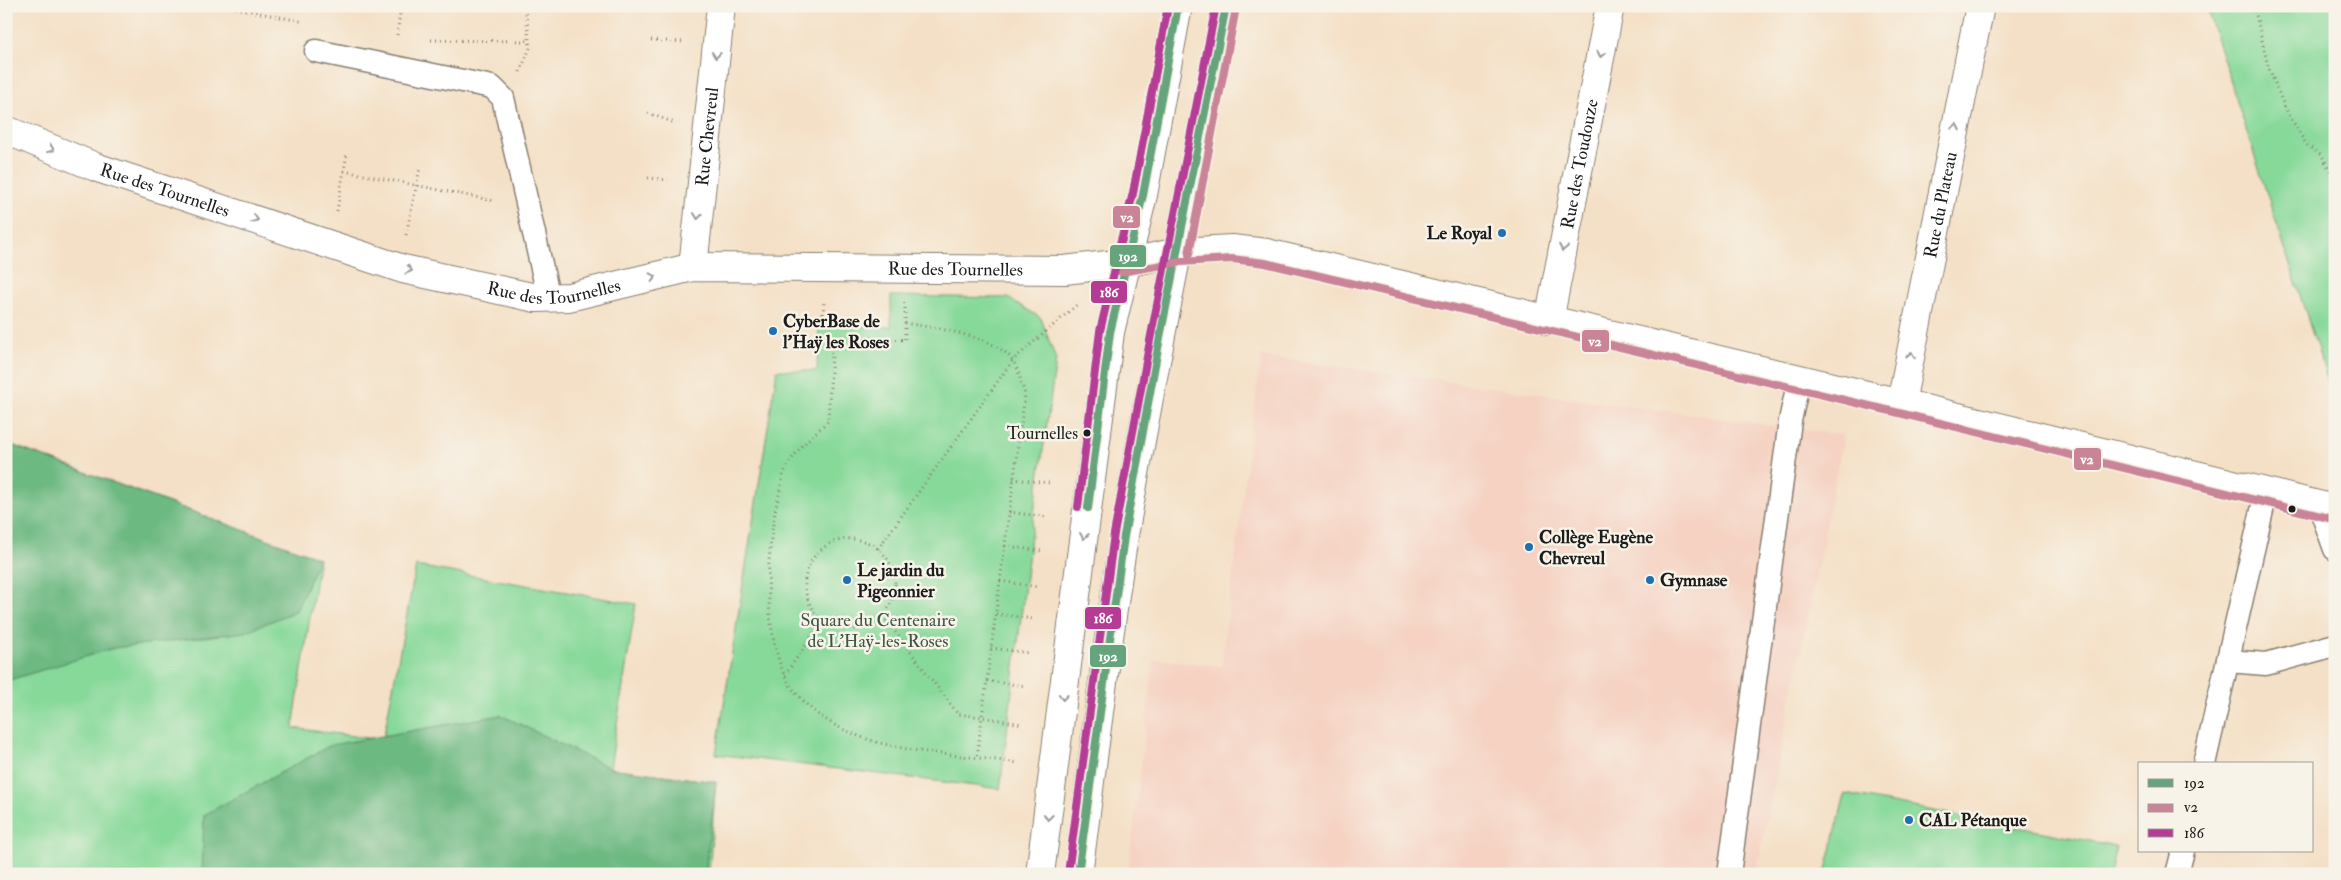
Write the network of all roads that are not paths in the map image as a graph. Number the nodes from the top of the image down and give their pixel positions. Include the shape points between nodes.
1 (721, 6) edge
2 (1178, 6) edge
3 (1226, 6) edge
4 (1610, 6) edge
5 (1980, 6) edge
6 (316, 51) dead end
7 (6, 130) edge
8 (1179, 252) junction
9 (1125, 263) junction
10 (693, 267) junction
11 (549, 299) junction
12 (1549, 321) junction
13 (1799, 379) junction
14 (1901, 403) junction
15 (2266, 493) junction
16 (2327, 507) edge
17 (2335, 548) edge
18 (2335, 645) edge
19 (2228, 661) junction
20 (2204, 762) edge
21 (2182, 852) edge
22 (1040, 874) edge
23 (1078, 874) edge
24 (1729, 874) edge
25 (2177, 874) edge

1 -> 10 street, Rue Chevreul
2 - 9 street via 1143,195
3 - 8 street
4 -> 12 street, Rue des Toudouze
14 -> 5 street, Rue du Plateau
6 - 11 lane via 492,88 503,98
7 -> 11 street, Rue des Tournelles via 98,168 403,269
8 - 9 street, Rue des Tournelles
8 - 12 street, Rue des Tournelles via 1232,249 1267,253
8 - 23 street via 1156,358 1124,538
9 - 10 street, Rue des Tournelles via 1064,270
9 -> 22 street via 1110,332
11 -> 10 street, Rue des Tournelles
12 - 13 street, Rue des Tournelles
13 - 14 street, Rue des Tournelles
13 - 24 lane via 1790,421
14 - 15 street, Rue des Tournelles
15 - 16 street, Rue des Tournelles
15 - 19 lane
16 - 17 lane
18 - 19 lane via 2266,664
19 - 20 lane
21 - 25 lane

